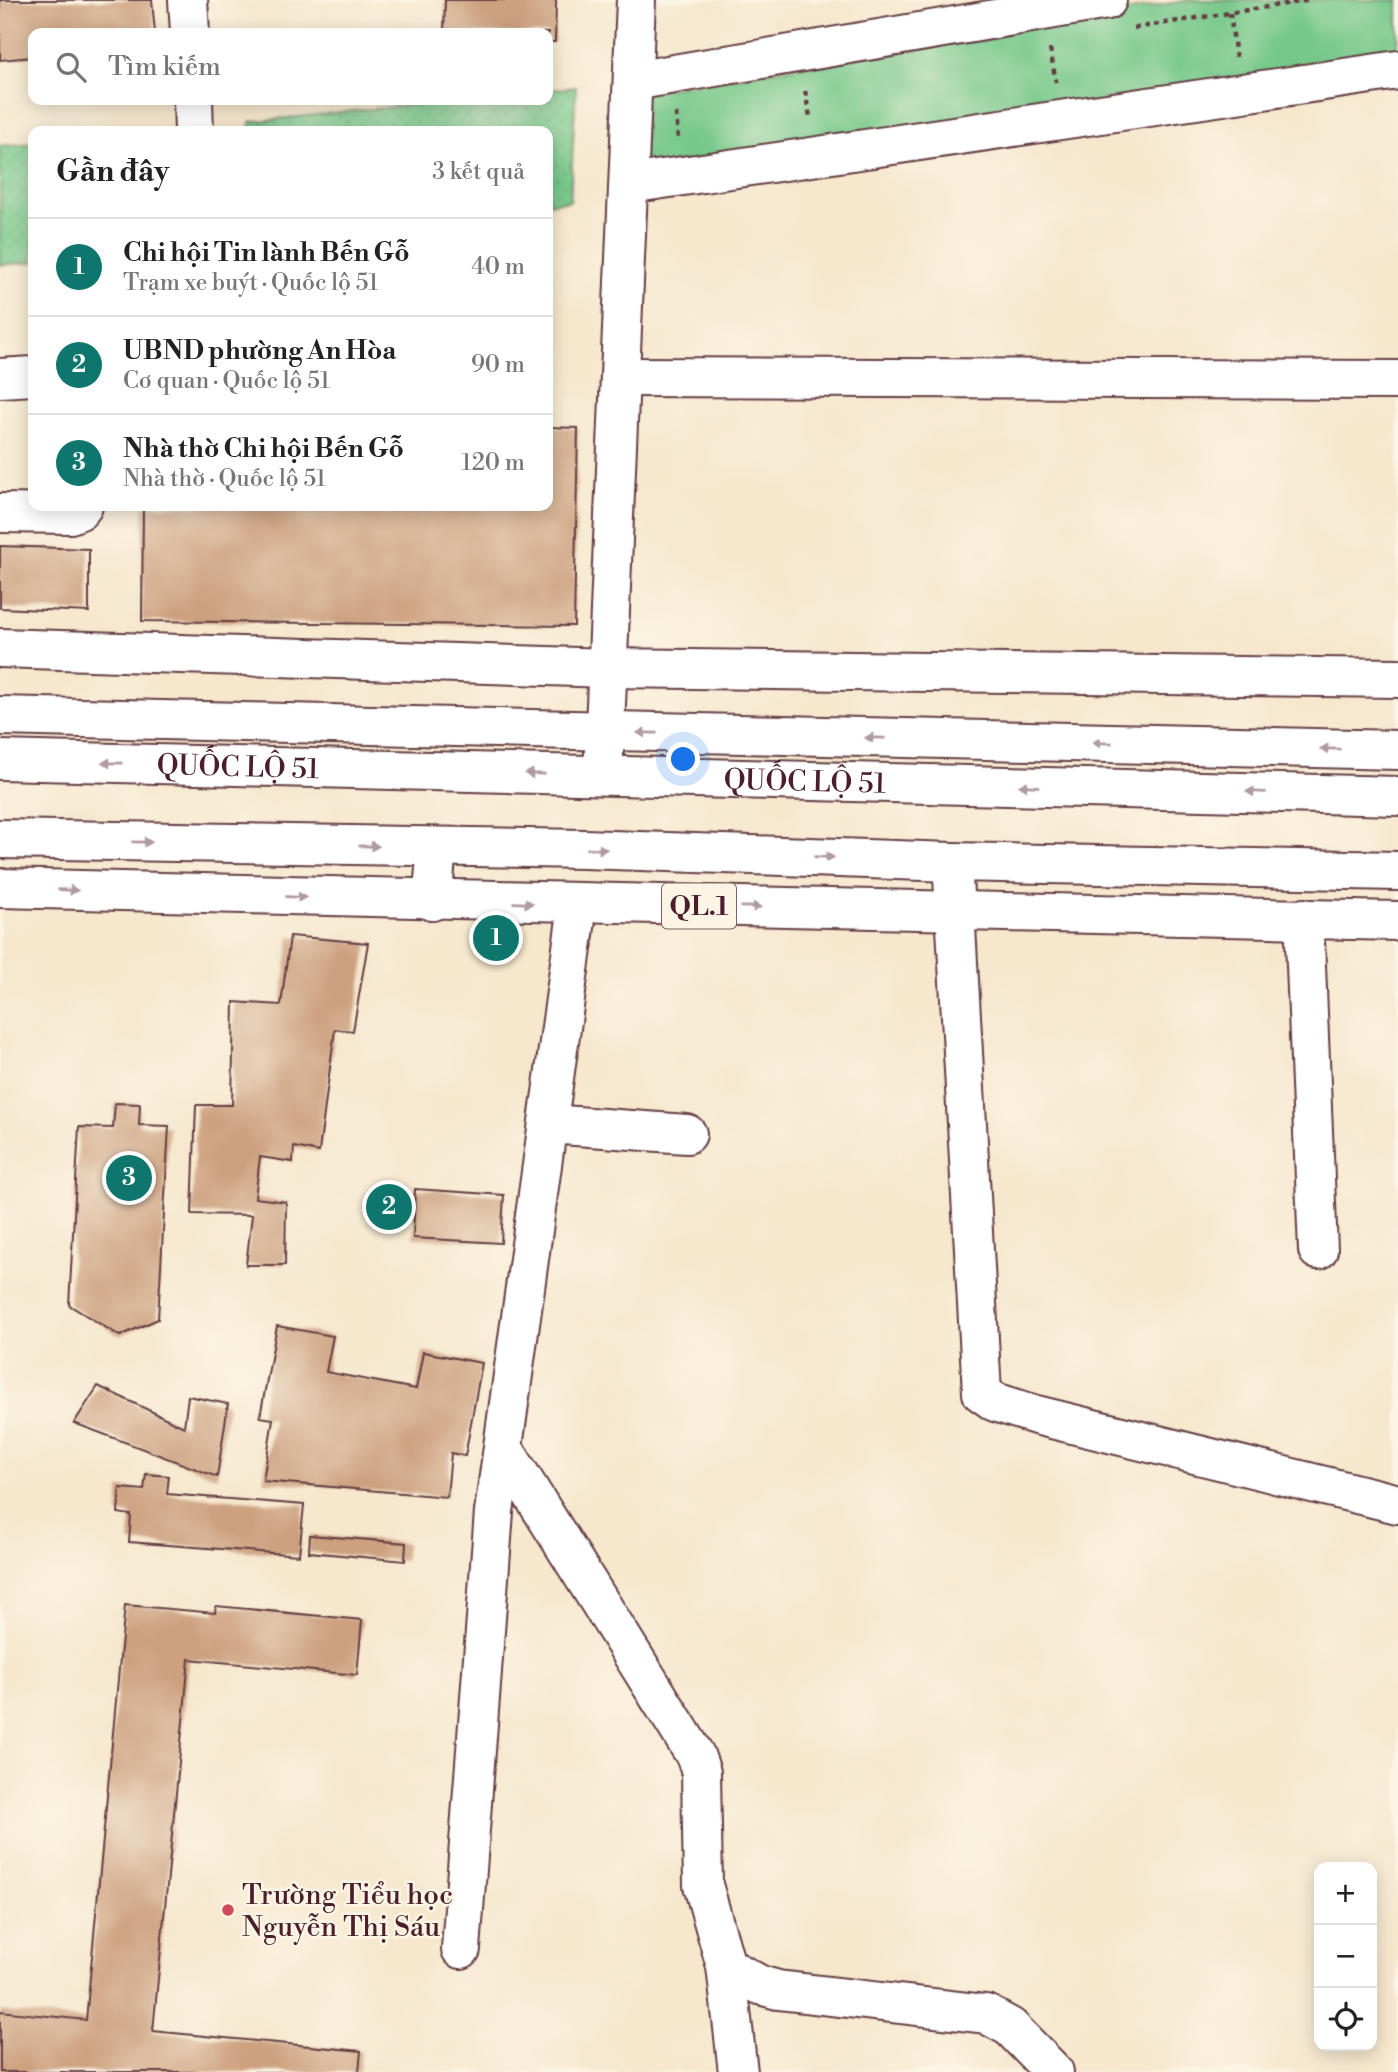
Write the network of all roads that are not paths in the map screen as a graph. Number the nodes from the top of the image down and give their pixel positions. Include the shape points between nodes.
1 (188, 0) edge
2 (636, 0) edge
3 (1117, 15) edge
4 (919, 16) edge
5 (190, 28) edge
6 (1398, 69) edge
7 (632, 81) junction
8 (193, 105) edge
9 (194, 126) edge
10 (629, 184) junction
11 (28, 376) edge
12 (620, 377) junction
13 (0, 378) edge
14 (1398, 380) edge
15 (78, 511) edge
16 (0, 513) edge
17 (0, 648) edge
18 (609, 668) junction
19 (1398, 678) edge
20 (0, 716) edge
21 (607, 732) junction
22 (1398, 750) edge
23 (0, 760) edge
24 (603, 775) junction
25 (1398, 796) edge
26 (0, 839) edge
27 (437, 848) junction
28 (952, 862) junction
29 (1398, 871) edge
30 (0, 888) edge
31 (432, 901) junction
32 (578, 905) junction
33 (955, 909) junction
34 (1304, 918) junction
35 (1398, 921) edge
36 (548, 1124) junction
37 (687, 1134) dead end
38 (1318, 1250) dead end
39 (504, 1449) junction
40 (1398, 1504) edge
41 (461, 1949) dead end
42 (726, 1966) junction
43 (738, 2072) edge
44 (1054, 2072) edge

1 - 5 main road
2 - 7 main road
3 - 4 main road
4 - 7 main road
6 - 10 main road
7 - 10 main road
8 - 9 main road
10 - 12 main road
11 - 13 main road
12 - 14 main road
12 - 18 main road
15 - 16 main road
17 - 18 main road
18 - 19 main road
18 - 21 main road
20 - 21 main road, QUỐC LỘ 51
22 -> 21 main road, QUỐC LỘ 51
21 - 24 main road
24 -> 23 main road, QUỐC LỘ 51
25 -> 24 main road, QUỐC LỘ 51
26 -> 27 main road, QL.1
27 -> 28 main road, QL.1
27 - 31 main road
28 - 29 main road, QL.1
28 - 33 main road
30 -> 31 main road, QL.1
31 -> 32 main road, QL.1
32 -> 33 main road, QL.1
32 - 36 main road
33 - 34 main road, QL.1
33 - 40 main road via 982,1393 1036,1415
34 - 35 main road, QL.1
34 - 38 main road
36 - 37 main road
36 - 39 main road
39 - 41 main road via 494,1512
39 - 42 main road via 695,1755 701,1772 703,1885
42 - 43 main road
42 - 44 main road via 778,1990 985,2014 1010,2027

